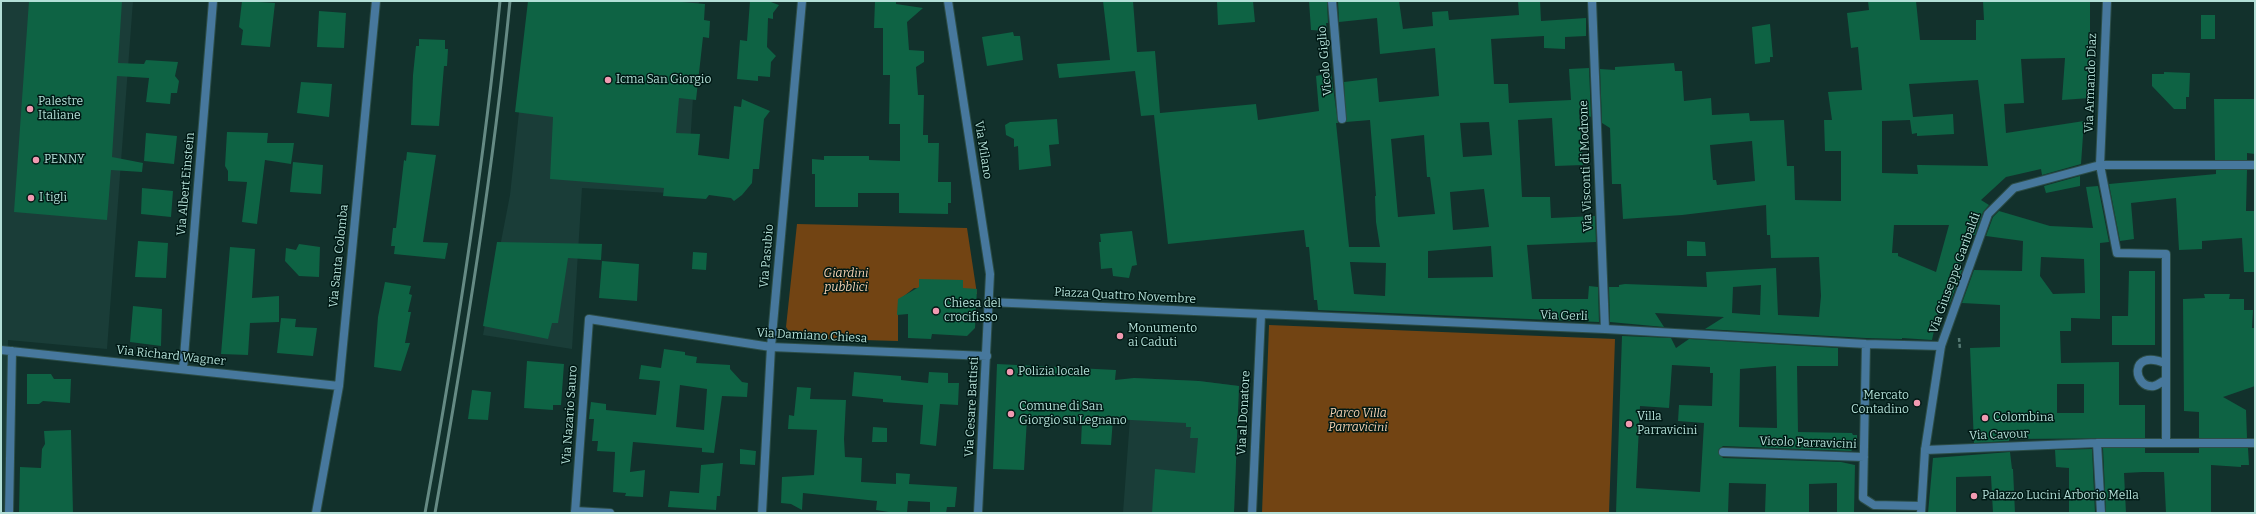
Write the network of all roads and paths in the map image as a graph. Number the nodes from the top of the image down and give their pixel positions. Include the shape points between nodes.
1 (213, 1) edge
2 (376, 1) edge
3 (802, 1) edge
4 (948, 1) edge
5 (1332, 1) edge
6 (1592, 1) edge
7 (2107, 1) edge
8 (1342, 119) dead end
9 (2100, 165) junction
10 (2255, 165) edge
11 (989, 302) junction
12 (1261, 315) junction
13 (589, 319) joint
14 (1605, 329) junction
15 (1959, 338) dead end
16 (1866, 344) junction
17 (1941, 346) junction
18 (771, 347) junction
19 (1960, 349) dead end
20 (1, 350) edge
21 (12, 351) junction
22 (987, 356) junction
23 (2165, 363) junction
24 (183, 369) junction
25 (2165, 380) junction
26 (339, 386) junction
27 (2097, 442) junction
28 (2166, 442) junction
29 (2255, 443) edge
30 (1925, 450) junction
31 (1723, 452) dead end
32 (1864, 457) junction
33 (1921, 509) edge
34 (575, 512) edge
35 (9, 513) edge
36 (316, 513) edge
37 (610, 513) edge
38 (762, 513) edge
39 (978, 513) edge
40 (1252, 513) edge
41 (2102, 513) edge

1 - 24 street, Via Albert Einstein
2 - 26 street, Via Santa Colomba
3 - 18 street, Via Pasubio
4 - 11 street, Via Milano via 990,274
5 - 8 street, Vicolo Giglio
6 - 14 street, Via Visconti di Modrone
7 - 9 street, Via Armando Diaz
9 - 10 street, Via Giuseppe Garibaldi
9 - 17 street, Via Giuseppe Garibaldi via 2014,188 1988,214
9 - 23 street via 2117,253 2166,254
11 - 12 street, Piazza Quattro Novembre
11 - 22 street, Via Cesare Battisti
12 - 14 street, Via Gerli
12 - 40 street, Via al Donatore
13 - 18 street, Via Damiano Chiesa
13 - 34 street, Via Nazario Sauro
14 - 16 street, Via Gerli
15 - 19 path
16 - 17 street, Via Gerli
16 - 32 street
17 - 30 street, Via Giuseppe Garibaldi
18 - 22 street, Via Damiano Chiesa
18 - 38 street, Via Pasubio
20 - 21 street, Via Richard Wagner
21 - 24 street, Via Richard Wagner
21 - 35 street
22 - 39 street, Via Cesare Battisti
23 - 25 street
23 - 25 street via 2147,359 2140,364 2138,373 2141,381 2149,386
24 - 26 street, Via Richard Wagner
25 - 28 street
26 - 36 street, Via Santa Colomba
27 - 28 street, Via Cavour
27 - 30 street, Via Cavour
27 - 41 street
28 - 29 street, Via Cavour
30 - 33 street, Via Giuseppe Garibaldi
31 - 32 street, Vicolo Parravicini
32 - 33 street, Vicolo Parravicini via 1862,490 1863,498 1867,502 1874,505
34 - 37 street

